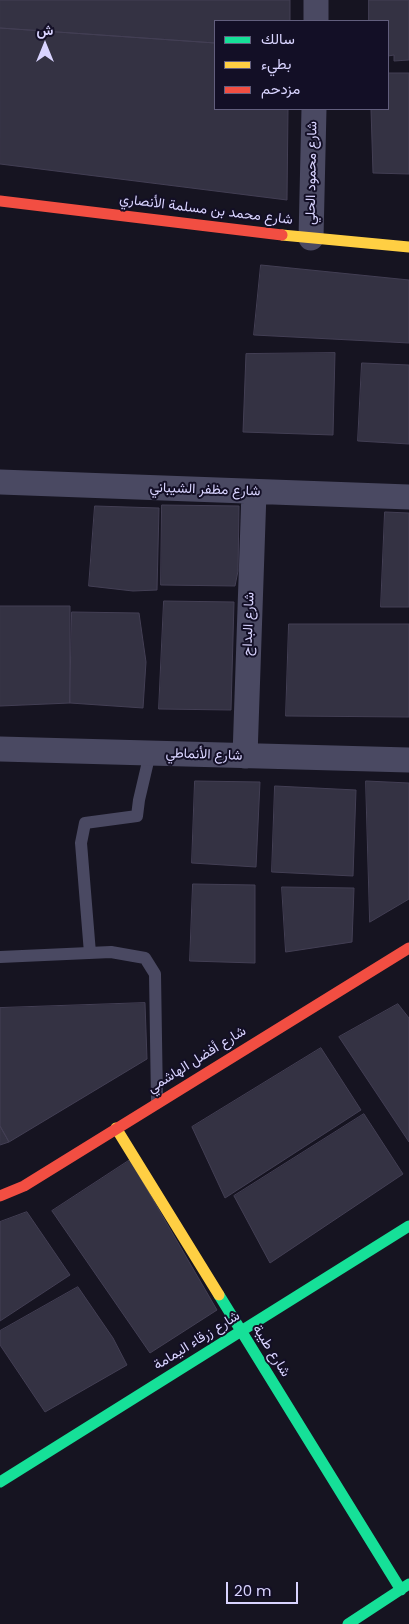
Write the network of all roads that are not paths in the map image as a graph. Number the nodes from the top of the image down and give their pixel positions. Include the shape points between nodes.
1 (316, 0) edge
2 (316, 20) edge
3 (314, 110) edge
4 (0, 201) edge
5 (311, 238) junction
6 (409, 247) edge
7 (0, 482) edge
8 (254, 492) junction
9 (409, 497) edge
10 (0, 748) edge
11 (150, 753) junction
12 (245, 756) junction
13 (409, 760) edge
14 (409, 948) edge
15 (90, 953) junction
16 (0, 957) edge
17 (157, 1102) junction
18 (116, 1128) junction
19 (0, 1196) edge
20 (409, 1226) edge
21 (241, 1331) junction
22 (0, 1482) edge
23 (405, 1587) edge
24 (348, 1624) edge

1 - 2 street
3 - 5 street, شارع محمود الحلي
4 - 5 street, شارع محمد بن مسلمة الأنصاري
5 - 6 street, شارع محمد بن مسلمة الأنصاري
7 - 8 street, شارع مظفر الشيباني
8 - 9 street, شارع مظفر الشيباني
8 - 12 street, شارع البداح
10 - 11 street, شارع الأنماطي
11 - 12 street, شارع الأنماطي
11 - 15 lane via 137,816 85,823 81,843
12 - 13 street, شارع الأنماطي
14 - 17 street, شارع أفضل الهاشمي
15 - 16 lane
15 - 17 lane via 111,952 145,958 155,974
17 - 18 street, شارع أفضل الهاشمي
18 - 19 street, شارع أفضل الهاشمي via 24,1186
18 - 21 street, شارع طيبة
20 - 21 street, شارع زرقاء اليمامة
21 - 22 street, شارع زرقاء اليمامة
21 - 23 street, شارع طيبة
23 - 24 street

